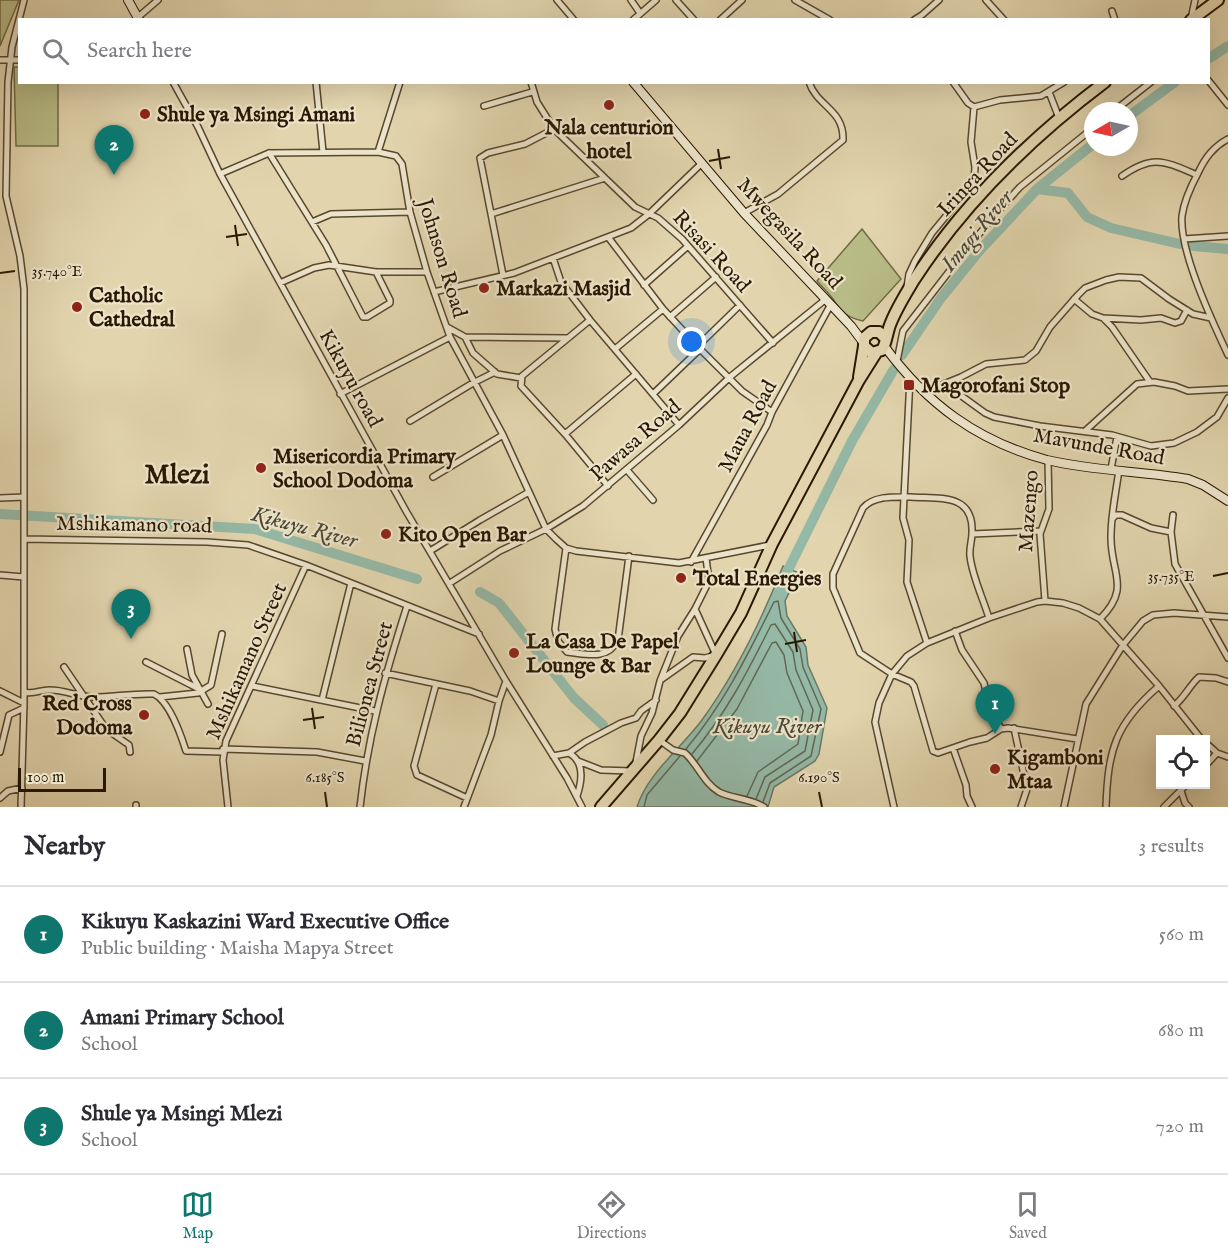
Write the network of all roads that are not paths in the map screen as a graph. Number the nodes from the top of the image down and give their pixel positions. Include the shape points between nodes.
1 (24, 0) edge
2 (128, 0) edge
3 (158, 0) edge
4 (557, 0) edge
5 (631, 0) edge
6 (656, 0) edge
7 (676, 0) edge
8 (742, 0) edge
9 (795, 0) edge
10 (939, 0) edge
11 (986, 0) edge
12 (1195, 0) edge
13 (1218, 0) edge
14 (1112, 10) dead end
15 (640, 13) junction
16 (1202, 15) edge
17 (20, 18) edge
18 (137, 18) edge
19 (139, 18) edge
20 (572, 18) edge
21 (635, 18) edge
22 (692, 18) edge
23 (722, 18) edge
24 (826, 18) edge
25 (917, 18) edge
26 (1002, 18) edge
27 (1114, 18) edge
28 (1191, 18) edge
29 (18, 26) edge
30 (0, 60) edge
31 (10, 60) junction
32 (18, 60) edge
33 (1210, 81) edge
34 (174, 84) edge
35 (316, 84) edge
36 (399, 84) edge
37 (531, 84) edge
38 (635, 84) edge
39 (809, 84) edge
40 (954, 84) edge
41 (1061, 84) edge
42 (1102, 84) edge
43 (1148, 84) edge
44 (532, 92) junction
45 (1049, 92) junction
46 (1125, 102) edge
47 (1228, 105) edge
48 (483, 106) dead end
49 (974, 106) junction
50 (1059, 118) junction
51 (554, 129) junction
52 (1084, 135) edge
53 (1228, 139) edge
54 (323, 152) junction
55 (378, 152) junction
56 (269, 153) junction
57 (702, 162) junction
58 (220, 174) junction
59 (1197, 175) junction
60 (1122, 176) dead end
61 (605, 178) junction
62 (410, 212) junction
63 (744, 213) junction
64 (491, 214) junction
65 (649, 214) junction
66 (312, 222) junction
67 (1228, 236) edge
68 (608, 237) junction
69 (1184, 239) junction
70 (688, 246) junction
71 (553, 258) junction
72 (338, 267) junction
73 (376, 272) junction
74 (427, 272) junction
75 (503, 275) junction
76 (716, 277) junction
77 (280, 283) junction
78 (644, 285) junction
79 (434, 292) junction
80 (905, 295) junction
81 (1074, 299) junction
82 (828, 302) junction
83 (740, 305) junction
84 (663, 309) junction
85 (896, 309) junction
86 (1187, 310) junction
87 (670, 316) junction
88 (1103, 318) junction
89 (1210, 318) junction
90 (590, 320) junction
91 (851, 326) junction
92 (446, 327) junction
93 (873, 332) junction
94 (450, 337) junction
95 (465, 337) junction
96 (567, 338) junction
97 (773, 343) junction
98 (864, 344) junction
99 (699, 347) junction
100 (881, 348) junction
101 (615, 349) junction
102 (1228, 355) edge
103 (896, 363) junction
104 (495, 372) junction
105 (636, 374) junction
106 (521, 378) junction
107 (730, 378) junction
108 (910, 378) junction
109 (859, 380) junction
110 (1150, 382) junction
111 (473, 383) junction
112 (945, 384) junction
113 (1228, 389) edge
114 (924, 392) junction
115 (653, 393) junction
116 (340, 394) junction
117 (1228, 398) edge
118 (772, 412) junction
119 (410, 421) dead end
120 (680, 425) junction
121 (1085, 430) junction
122 (565, 434) junction
123 (503, 435) junction
124 (1117, 436) junction
125 (1048, 460) junction
126 (627, 470) junction
127 (1115, 470) junction
128 (432, 477) dead end
129 (608, 486) junction
130 (529, 492) junction
131 (24, 497) junction
132 (905, 497) junction
133 (0, 498) edge
134 (653, 500) dead end
135 (1228, 501) edge
136 (1173, 515) dead end
137 (1111, 521) junction
138 (546, 529) junction
139 (1041, 531) junction
140 (1171, 532) junction
141 (972, 534) junction
142 (24, 539) junction
143 (772, 544) junction
144 (566, 548) junction
145 (430, 551) junction
146 (629, 556) junction
147 (706, 558) junction
148 (691, 562) junction
149 (306, 565) junction
150 (0, 575) edge
151 (24, 577) junction
152 (351, 583) junction
153 (450, 583) junction
154 (1045, 601) junction
155 (407, 606) junction
156 (695, 609) junction
157 (1204, 615) junction
158 (1228, 617) edge
159 (989, 618) junction
160 (1100, 619) junction
161 (955, 631) junction
162 (222, 634) dead end
163 (479, 634) junction
164 (927, 643) junction
165 (1123, 645) junction
166 (187, 649) dead end
167 (716, 655) junction
168 (1228, 658) edge
169 (146, 662) dead end
170 (63, 668) dead end
171 (385, 673) junction
172 (892, 674) junction
173 (506, 681) junction
174 (660, 681) junction
175 (1228, 682) edge
176 (436, 684) junction
177 (252, 686) junction
178 (1159, 686) junction
179 (201, 690) junction
180 (0, 691) edge
181 (24, 692) junction
182 (84, 696) junction
183 (160, 697) junction
184 (322, 700) junction
185 (656, 700) junction
186 (499, 701) junction
187 (208, 704) dead end
188 (24, 706) junction
189 (1174, 706) junction
190 (375, 711) junction
191 (9, 715) junction
192 (0, 725) edge
193 (1014, 728) junction
194 (1001, 729) junction
195 (1198, 735) edge
196 (1077, 739) junction
197 (659, 740) junction
198 (1, 742) edge
199 (1210, 747) edge
200 (953, 748) junction
201 (223, 750) junction
202 (0, 752) edge
203 (130, 752) dead end
204 (569, 753) junction
205 (1217, 753) junction
206 (553, 756) junction
207 (1228, 757) edge
208 (365, 761) junction
209 (578, 761) junction
210 (1210, 761) edge
211 (635, 771) junction
212 (22, 788) junction
213 (1181, 791) joint
214 (577, 796) junction
215 (0, 798) edge
216 (468, 798) junction
217 (1186, 806) edge
218 (21, 807) edge
219 (228, 807) edge
220 (360, 807) edge
221 (464, 807) edge
222 (582, 807) edge
223 (601, 807) edge
224 (764, 807) edge
225 (894, 807) edge
226 (972, 807) edge
227 (1021, 807) edge
228 (1065, 807) edge
229 (1106, 807) edge
230 (1164, 807) edge

1 - 17 street
2 - 18 street
3 - 19 street
4 - 20 street
5 - 15 street
6 - 15 street
7 - 22 street
8 - 23 street
9 - 24 street
10 - 25 street
11 - 26 street
12 - 28 street
13 - 16 highway
14 - 27 street
15 - 21 street
29 - 31 street
30 - 31 street
31 - 32 street
31 - 131 street via 6,196 23,270
33 - 47 street
34 - 58 street, Kikuyu road
35 - 54 street
36 - 55 street
37 - 44 street, Risasi Road
38 - 57 street, Mwegasila Road
39 - 63 street via 838,118 843,140 778,194
40 - 49 street
41 - 45 street
42 - 50 highway, Iringa Road
43 - 46 street
44 - 48 street
44 - 51 street, Risasi Road
45 - 49 street
45 - 50 street
49 - 80 street via 974,182 925,244 909,274
50 - 80 highway, Iringa Road via 984,191
51 - 61 street, Risasi Road
51 - 64 street via 525,144 483,155 480,163
52 - 103 street via 1020,187 964,251 903,331
53 - 59 street via 1205,158
54 - 55 street, Johnson Road
54 - 56 street, Johnson Road
55 - 62 street, Johnson Road via 396,156 402,164
56 - 58 street, Johnson Road
56 - 66 street
57 - 63 street, Mwegasila Road
57 - 65 street
58 - 77 street, Kikuyu road
59 - 60 street via 1161,161 1146,162
59 - 69 street via 1182,215
61 - 64 street
61 - 65 street, Risasi Road via 635,207
62 - 66 street via 331,214
62 - 74 street, Johnson Road
63 - 82 street, Mwegasila Road
64 - 75 street
65 - 68 street via 635,226
65 - 70 street, Risasi Road
66 - 72 street
67 - 69 street
68 - 71 street
68 - 78 street, Maua Road
69 - 89 street
70 - 76 street, Risasi Road
70 - 78 street
71 - 75 street
71 - 90 street via 561,282
72 - 73 street
72 - 73 street via 363,317 390,303
72 - 77 street via 314,268
73 - 74 street
74 - 79 street, Johnson Road
75 - 79 street
76 - 83 street, Risasi Road
76 - 87 street
77 - 116 street, Kikuyu road
78 - 84 street, Maua Road
79 - 92 street, Johnson Road
80 - 85 highway, Iringa Road
81 - 86 street via 1094,284 1131,277 1141,278
81 - 88 street
81 - 112 street via 1025,360 986,364
82 - 91 street, Mwegasila Road
82 - 97 street, Pawasa Road
82 - 118 street, Maua Road
83 - 97 street, Risasi Road
83 - 99 street
84 - 87 street, Maua Road
84 - 101 street
85 - 93 highway
85 - 100 highway
86 - 88 street via 1181,321 1176,322 1161,318
86 - 89 street
87 - 99 street, Maua Road
88 - 110 street
89 - 102 street
90 - 96 street
90 - 101 street
91 - 93 street
91 - 98 street, Mwegasila Road
92 - 94 street, Johnson Road
92 - 95 street
93 - 98 highway via 867,334
93 - 100 highway via 883,335
94 - 111 street, Johnson Road
94 - 116 street
95 - 96 street
95 - 104 street via 473,352
96 - 106 street
97 - 107 street, Pawasa Road
98 - 100 highway via 869,352
98 - 109 highway
99 - 107 street, Maua Road
99 - 115 street
100 - 103 street, Mavunde Road
100 - 109 highway
101 - 105 street
103 - 108 street, Mavunde Road
104 - 106 street
104 - 111 street
105 - 115 street
105 - 122 street
106 - 122 street via 521,386
107 - 118 street, Maua Road
107 - 120 street, Pawasa Road
108 - 114 street, Mavunde Road
108 - 132 street
109 - 143 highway
110 - 113 street via 1188,391
110 - 121 street via 1132,386
111 - 119 street
111 - 123 street, Johnson Road
112 - 114 street
112 - 121 street via 994,417
114 - 125 street, Mavunde Road via 940,408 977,432
115 - 120 street
116 - 145 street, Kikuyu road
117 - 124 street via 1217,417 1174,443 1151,446
118 - 148 street, Maua Road
120 - 126 street, Pawasa Road
121 - 124 street
122 - 129 street
123 - 128 street
123 - 130 street, Johnson Road
124 - 127 street
125 - 127 street, Mavunde Road
125 - 139 street, Mazengo via 1049,509
126 - 129 street, Pawasa Road
126 - 134 street
127 - 135 street, Mavunde Road via 1188,479
127 - 137 street
129 - 138 street, Pawasa Road
130 - 138 street, Johnson Road
130 - 145 street
131 - 133 street
131 - 142 street
132 - 141 street via 960,503 970,514
132 - 164 street via 907,582
132 - 172 street via 872,500 863,508 832,582 860,653
136 - 140 street
137 - 140 street via 1122,515
137 - 160 street via 1117,595
138 - 144 street
138 - 153 street, Pawasa Road
139 - 141 street
139 - 154 street, Mazengo
140 - 157 street via 1175,564
141 - 159 street via 970,558
142 - 149 street, Mshikamano road via 226,543 264,550
142 - 151 street
143 - 147 street
143 - 167 highway via 741,613
144 - 146 street
144 - 146 street via 555,629 567,652 600,655 614,647
145 - 153 street, Kikuyu road
146 - 148 street
147 - 148 street
147 - 156 street via 709,581
149 - 152 street, Mshikamano road
149 - 177 street, Mshikamano Street
150 - 151 street
151 - 181 street
152 - 155 street, Mshikamano road
152 - 184 street
153 - 163 street, Kikuyu road
154 - 159 street
154 - 160 street via 1079,608
155 - 163 street, Mshikamano road
155 - 171 street, Bilionea Street
156 - 167 street
156 - 174 street via 678,636
157 - 158 street
157 - 165 street via 1153,615
157 - 168 street
159 - 161 street
160 - 165 street
161 - 164 street
161 - 194 street via 984,683
162 - 179 street via 211,685
163 - 173 street, Kikuyu road
164 - 172 street via 907,656
165 - 178 street
165 - 196 street via 1086,704
166 - 179 street via 192,675
167 - 174 street via 693,657
167 - 197 highway
169 - 179 street
170 - 182 street
171 - 176 street
171 - 190 street, Bilionea Street
172 - 200 street via 914,686 933,751
172 - 225 street via 875,722
173 - 186 street
173 - 206 street, Kikuyu road
174 - 185 street
175 - 189 street via 1199,677
176 - 186 street
176 - 216 street via 414,771
177 - 184 street
177 - 201 street, Mshikamano Street
178 - 189 street
178 - 229 street via 1132,712 1114,744
179 - 183 street
179 - 187 street
180 - 188 street
181 - 182 street via 51,689
181 - 188 street
182 - 183 street via 144,693
182 - 203 street via 106,729 129,745
183 - 201 street via 186,750
184 - 190 street
185 - 204 street via 636,718
185 - 211 street via 641,736
186 - 216 street
188 - 191 street
188 - 212 street
189 - 195 street
190 - 208 street, Bilionea Street
191 - 192 street
191 - 198 street
193 - 194 street
193 - 196 street
193 - 227 street via 1027,789
194 - 200 street via 987,738
196 - 228 street
197 - 211 highway
197 - 224 street via 685,753 718,791
198 - 202 street
199 - 205 street
200 - 226 street
201 - 208 street via 317,752
201 - 219 street, Mshikamano Street
204 - 206 street
204 - 209 street
205 - 207 street
205 - 210 street
206 - 214 street, Kikuyu road
208 - 220 street, Bilionea Street
209 - 211 street via 601,770
209 - 214 street via 581,775
211 - 223 highway
212 - 215 street via 8,791
212 - 218 street
213 - 217 street
213 - 230 street
214 - 222 street, Kikuyu road
216 - 221 street

